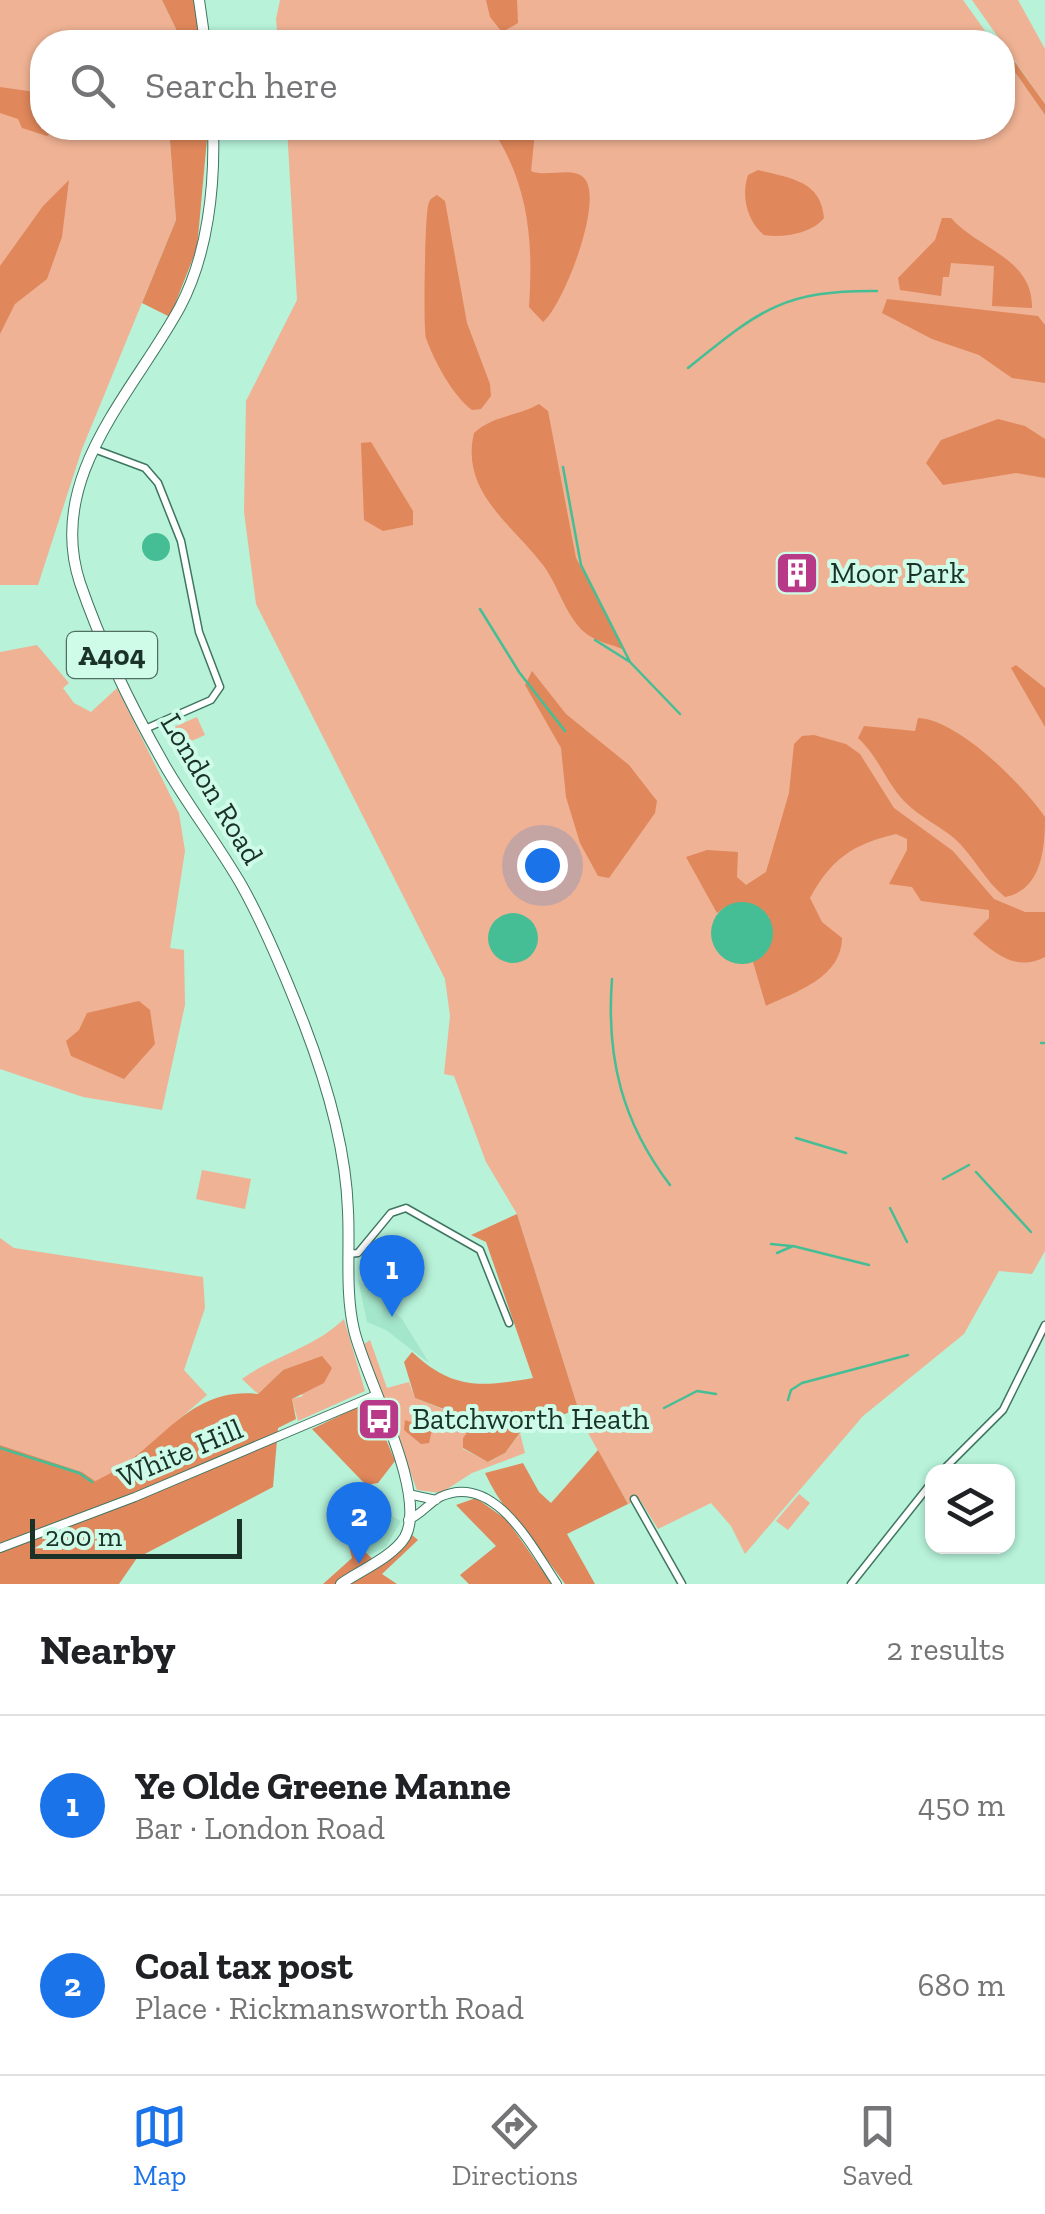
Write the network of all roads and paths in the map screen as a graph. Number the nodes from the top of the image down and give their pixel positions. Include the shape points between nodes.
1 (199, 0) edge
2 (203, 30) edge
3 (213, 140) edge
4 (94, 449) junction
5 (145, 729) junction
6 (348, 1254) junction
7 (509, 1323) dead end
8 (1045, 1325) edge
9 (1041, 1339) edge
10 (376, 1395) junction
11 (949, 1464) edge
12 (925, 1491) edge
13 (408, 1494) junction
14 (634, 1499) dead end
15 (436, 1500) junction
16 (408, 1520) junction
17 (0, 1548) edge
18 (340, 1584) edge
19 (557, 1584) edge
20 (682, 1584) edge
21 (850, 1584) edge

1 - 2 main road
3 - 4 main road, London Road / A404 via 194,275
4 - 5 main road, London Road / A404 via 74,512 75,564
4 - 5 street via 145,468 158,483 181,541 199,632 220,687 211,700
5 - 6 main road, London Road / A404 via 244,889 305,1026 344,1169
6 - 7 street via 358,1253 391,1213 406,1208 480,1250
6 - 10 main road, London Road / A404 via 354,1327
8 - 9 street
9 - 11 street via 1003,1410
10 - 13 main road, London Road / A404
10 - 17 street, White Hill
12 - 21 street
13 - 15 street
13 - 16 main road, A404
14 - 20 street
15 - 16 street
15 - 19 street via 459,1493 494,1502
16 - 18 main road via 400,1543

